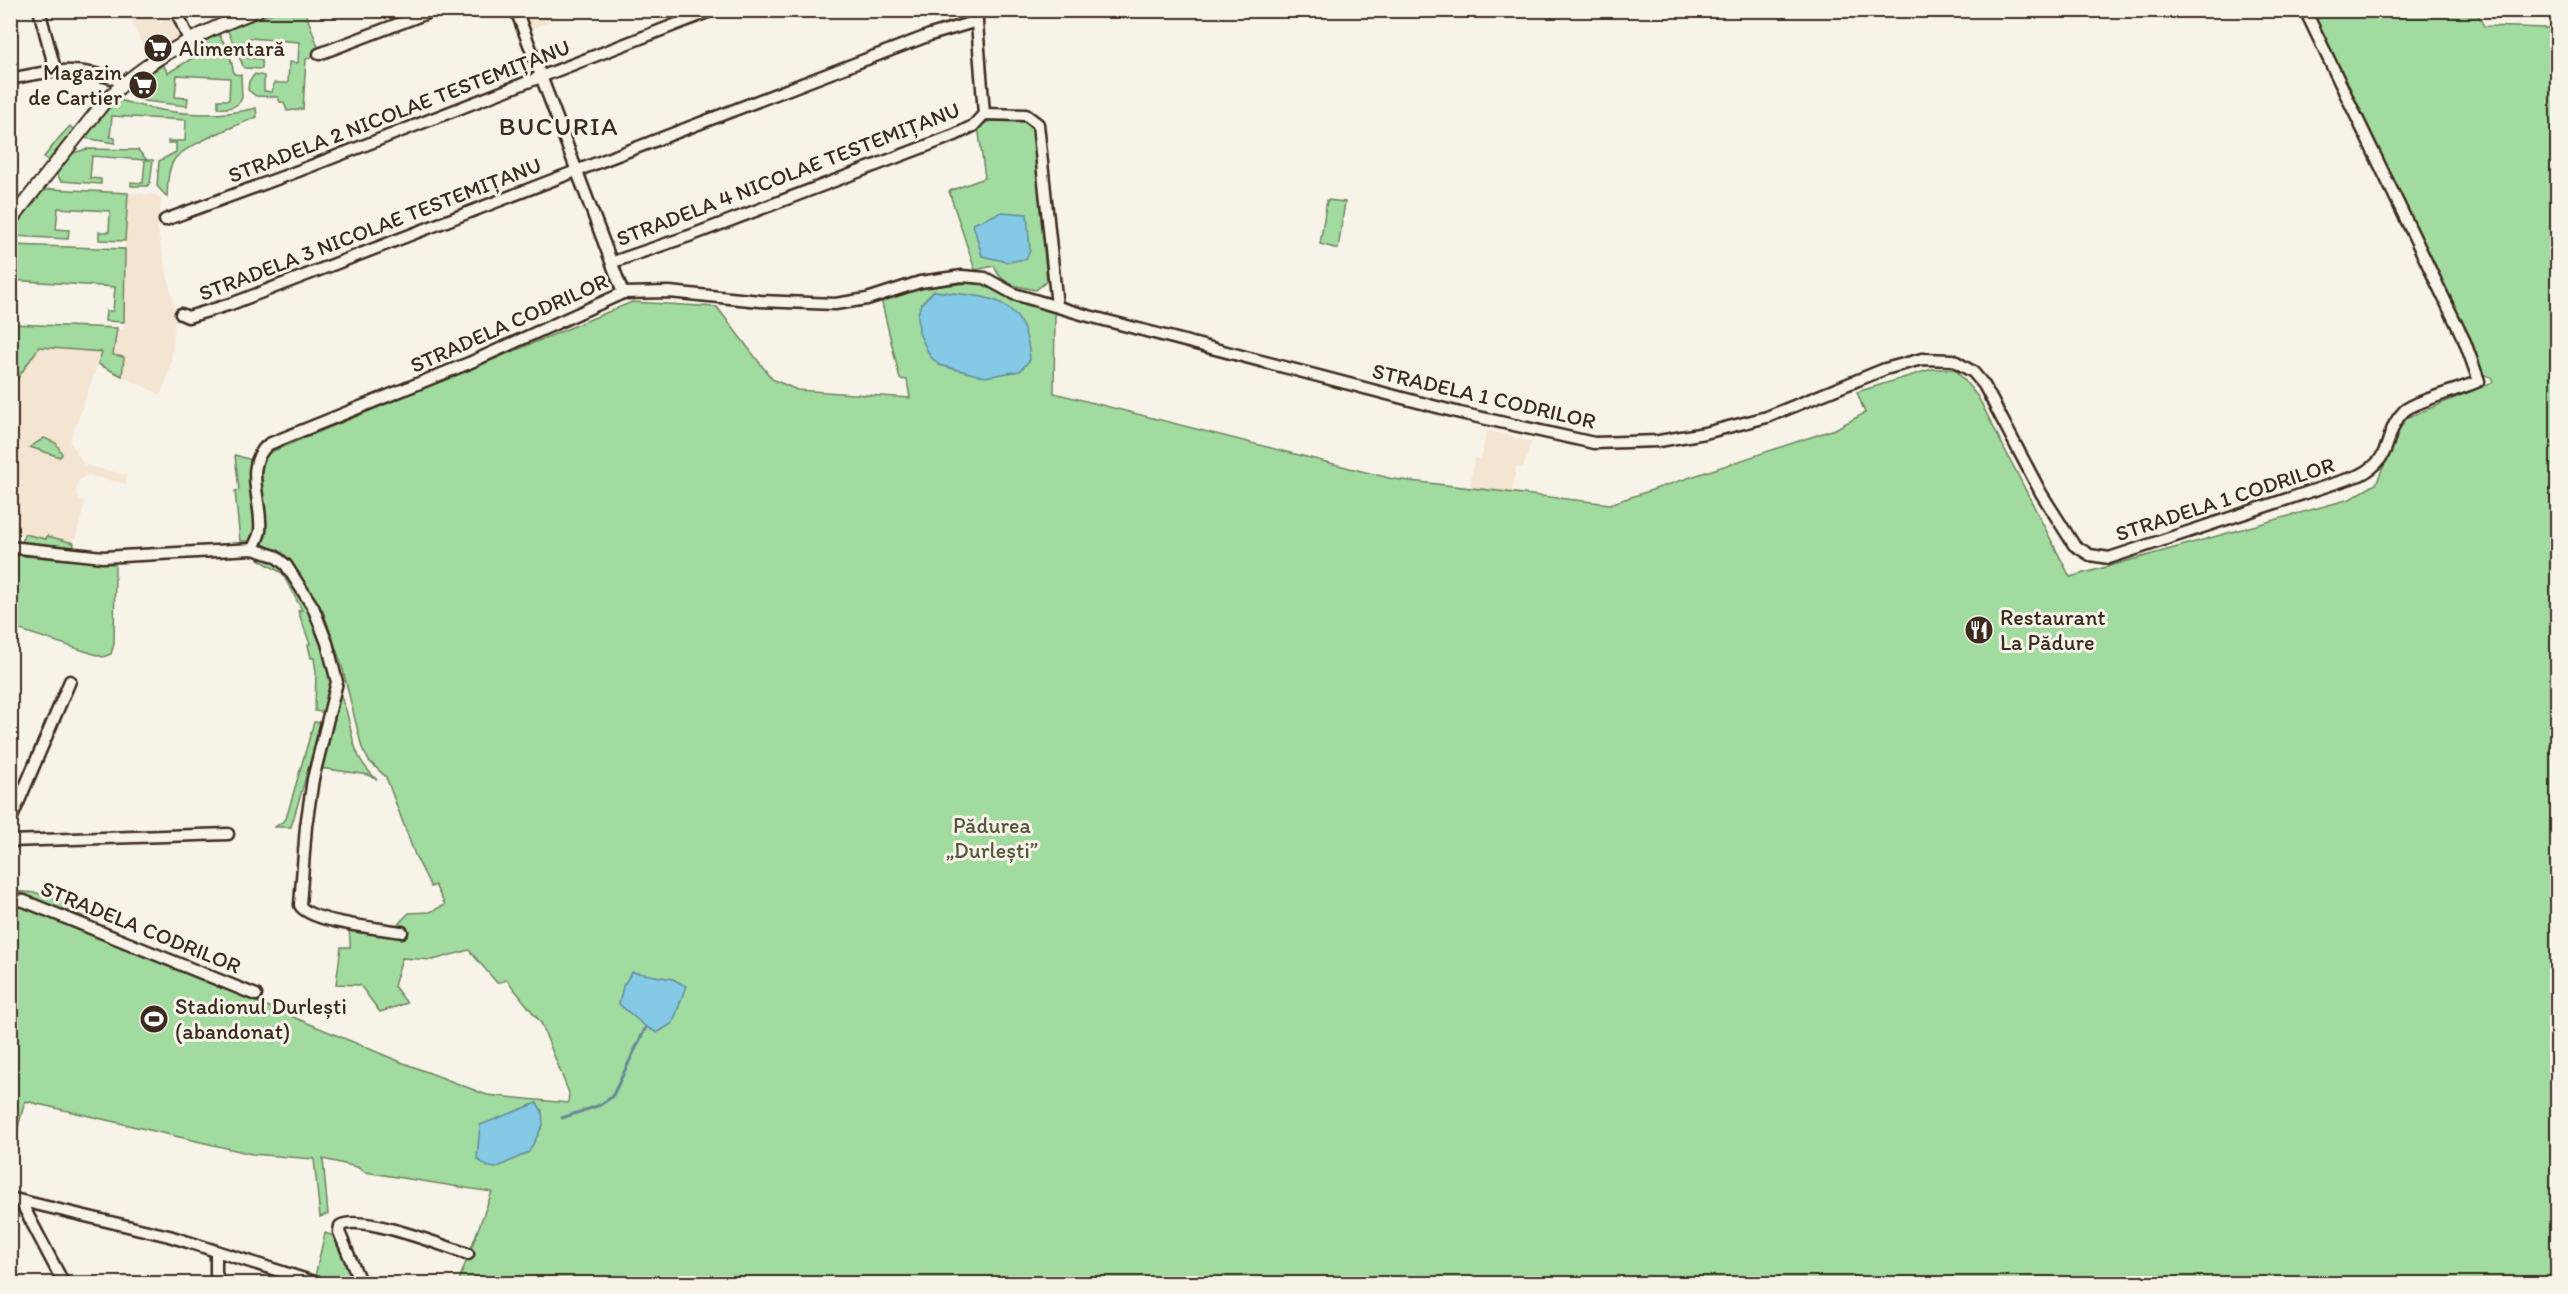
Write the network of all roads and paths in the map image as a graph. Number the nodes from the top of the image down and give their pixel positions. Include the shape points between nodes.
1 (39, 10) edge
2 (176, 10) edge
3 (258, 10) edge
4 (435, 10) edge
5 (516, 10) edge
6 (713, 10) edge
7 (2305, 10) edge
8 (976, 16) edge
9 (189, 40) junction
10 (319, 54) dead end
11 (55, 69) junction
12 (541, 75) junction
13 (10, 79) edge
14 (124, 82) junction
15 (984, 114) junction
16 (578, 171) junction
17 (10, 220) edge
18 (165, 220) dead end
19 (612, 262) junction
20 (623, 293) junction
21 (1057, 306) junction
22 (181, 314) dead end
23 (10, 547) edge
24 (253, 549) junction
25 (70, 681) dead end
26 (10, 822) edge
27 (228, 834) dead end
28 (10, 841) edge
29 (10, 899) edge
30 (402, 932) dead end
31 (256, 995) dead end
32 (16, 1200) edge
33 (216, 1252) junction
34 (468, 1254) dead end
35 (64, 1284) edge
36 (221, 1284) edge
37 (320, 1284) edge
38 (361, 1284) edge

1 - 11 street
2 - 9 street
3 - 9 street
4 - 10 street
5 - 12 street
6 - 12 street, STRADELA 2 NICOLAE TESTEMIȚANU
7 - 21 street, STRADELA 1 CODRILOR via 2465,342 2479,381 2406,410 2380,462 2360,475 2109,558 2090,555 2074,545 2041,493 1984,385 1973,372 1953,360 1905,362 1767,417 1705,433 1659,441 1594,443 1460,413
8 - 15 street
8 - 16 street, STRADELA 3 NICOLAE TESTEMIȚANU
9 - 14 street
11 - 13 street
11 - 14 street via 88,72
12 - 16 street
12 - 18 street, STRADELA 2 NICOLAE TESTEMIȚANU
14 - 17 street
15 - 19 street, STRADELA 4 NICOLAE TESTEMIȚANU via 973,126 955,135
15 - 21 street, STRADELA 4 NICOLAE TESTEMIȚANU via 1026,114 1038,124
16 - 19 street
16 - 22 street, STRADELA 3 NICOLAE TESTEMIȚANU via 231,304 188,317
19 - 20 street
20 - 21 street, STRADELA CODRILOR via 669,292 835,304 867,299 920,282 974,276 1014,294
20 - 24 street, STRADELA CODRILOR via 469,363 269,444 255,465 260,531
23 - 24 street via 103,557
24 - 30 street via 275,556 286,565 313,607 337,682 313,779 302,865 302,909 356,925
25 - 26 street
27 - 28 street
29 - 31 street, STRADELA CODRILOR via 24,901
32 - 33 street
32 - 35 street
33 - 36 street via 216,1274
33 - 37 street
34 - 38 street via 381,1226 344,1222 339,1232

